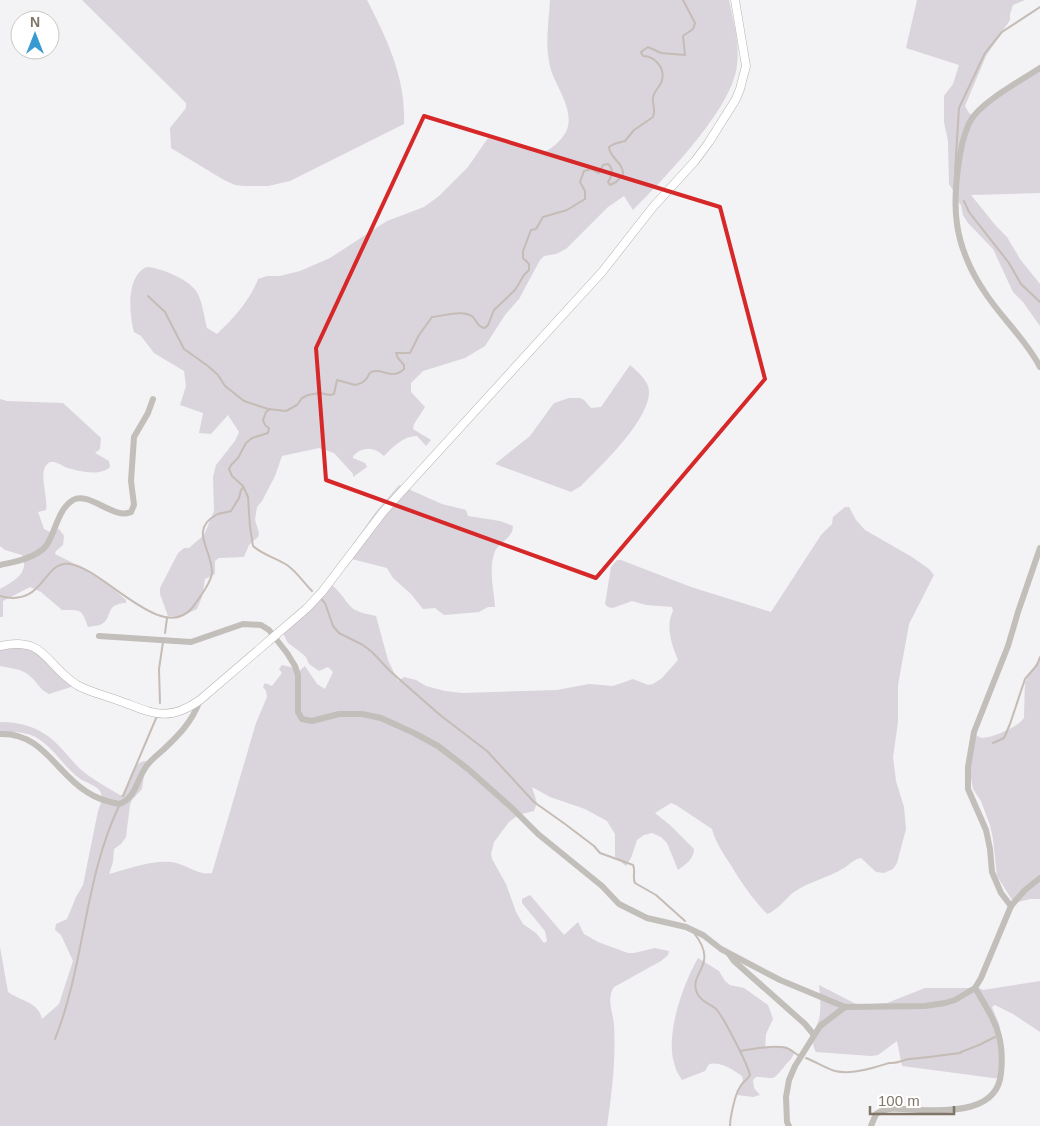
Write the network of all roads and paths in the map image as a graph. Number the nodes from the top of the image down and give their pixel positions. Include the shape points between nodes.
1 (735, 0) edge
2 (1040, 68) edge
3 (1040, 367) edge
4 (153, 399) dead end
5 (1040, 548) edge
6 (0, 565) edge
7 (99, 636) dead end
8 (273, 636) junction
9 (0, 646) edge
10 (200, 700) junction
11 (0, 734) edge
12 (1040, 878) edge
13 (1011, 906) junction
14 (728, 952) junction
15 (975, 988) junction
16 (845, 1007) junction
17 (814, 1036) junction
18 (787, 1125) edge
19 (871, 1126) edge

1 - 8 main road via 746,66 744,75 736,99 695,161 653,207 602,272 383,512 322,592
2 - 3 street via 984,105 971,120 962,147 956,212 971,268 983,291 1025,341
4 - 6 street via 134,437 131,481 134,506 131,512 120,514 84,499 76,499 61,514 46,546
5 - 13 street via 1008,646 974,732 968,767 968,789 986,830 992,872
7 - 8 street via 196,642 248,623 265,626
8 - 10 main road
8 - 14 street via 295,666 298,712 302,719 312,721 339,714 362,714 381,718 438,746 619,904 647,918 686,927
9 - 10 main road via 31,645 77,685 146,712 177,712
10 - 11 street via 186,728 150,762 127,800 119,804 86,792 26,738
12 - 13 street
13 - 15 street
14 - 16 street via 780,980
14 - 17 street
15 - 16 street via 955,1000 925,1006
15 - 19 street via 998,1026 1002,1062 998,1088 986,1100 966,1107 881,1111
16 - 17 street via 820,1026
17 - 18 street via 789,1080

